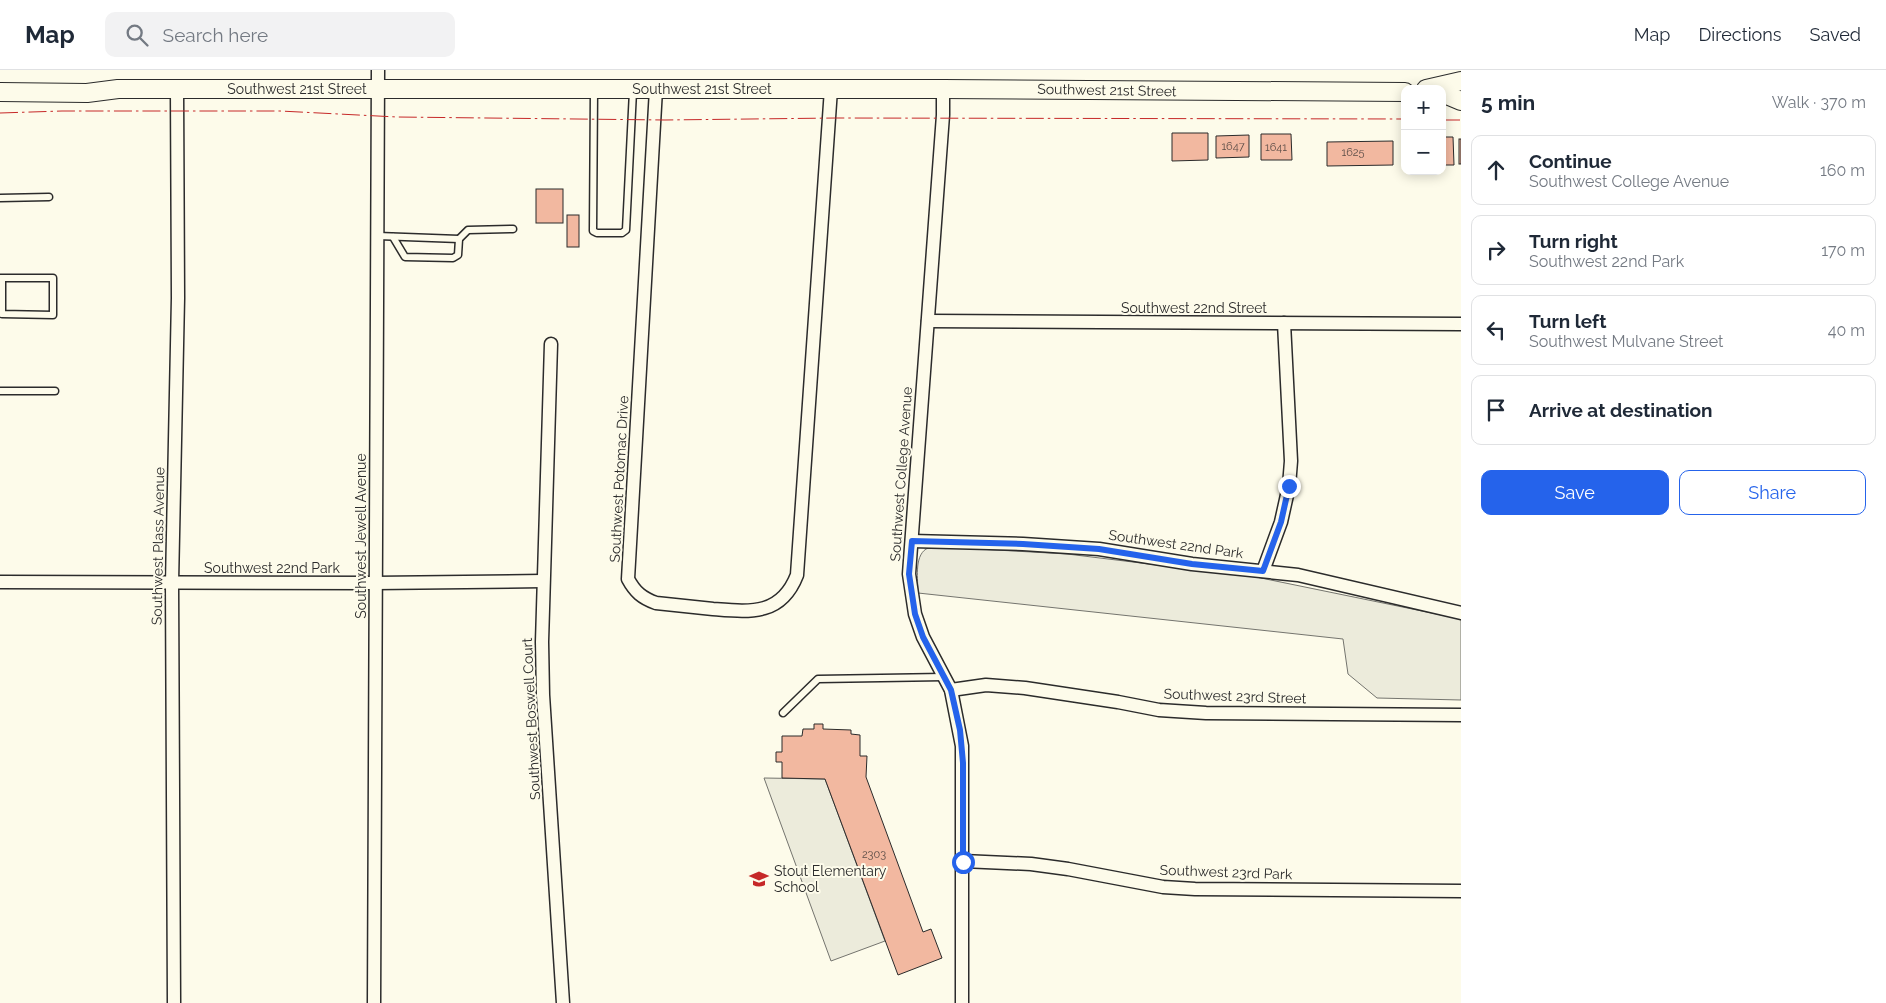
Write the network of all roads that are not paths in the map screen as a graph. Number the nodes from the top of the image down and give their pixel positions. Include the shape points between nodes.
1 (378, 70) edge
2 (1461, 81) edge
3 (1446, 86) edge
4 (177, 89) junction
5 (379, 89) junction
6 (594, 89) junction
7 (633, 89) junction
8 (656, 89) junction
9 (831, 89) junction
10 (943, 89) junction
11 (0, 92) edge
12 (1401, 92) edge
13 (1446, 95) edge
14 (1461, 101) edge
15 (49, 197) dead end
16 (0, 198) edge
17 (513, 229) dead end
18 (378, 236) junction
19 (393, 237) junction
20 (459, 239) junction
21 (1, 278) edge
22 (928, 321) junction
23 (1284, 323) junction
24 (1461, 324) edge
25 (551, 344) dead end
26 (0, 391) edge
27 (55, 391) dead end
28 (912, 541) junction
29 (1263, 571) junction
30 (543, 581) junction
31 (0, 582) edge
32 (172, 583) junction
33 (375, 583) junction
34 (1461, 613) edge
35 (944, 678) junction
36 (951, 690) junction
37 (783, 712) dead end
38 (1461, 714) edge
39 (963, 862) junction
40 (1461, 890) edge
41 (174, 1003) edge
42 (374, 1003) edge
43 (563, 1003) edge
44 (962, 1003) edge

1 - 5 street, Southwest Jewell Avenue
2 - 3 main road
4 - 5 main road, Southwest 21st Street
4 - 11 main road, Southwest 21st Street
4 - 32 street, Southwest Plass Avenue via 178,298
5 - 6 main road, Southwest 21st Street
5 - 18 street, Southwest Jewell Avenue
6 - 7 main road, Southwest 21st Street
6 - 7 lane via 593,231 622,233 626,230
7 - 8 main road, Southwest 21st Street
8 - 9 main road, Southwest 21st Street
8 - 9 street, Southwest Potomac Drive via 628,578 638,594 656,603 745,612 764,609 779,601 797,575
9 - 10 main road, Southwest 21st Street
10 - 12 main road, Southwest 21st Street
10 - 22 street, Southwest College Avenue
13 - 14 main road
15 - 16 lane
17 - 20 lane via 468,230
18 - 19 lane
18 - 33 street, Southwest Jewell Avenue
19 - 20 lane
19 - 20 lane via 405,257 410,258 454,258 458,255
21 - 21 lane via 52,278 53,315 2,314
22 - 23 street, Southwest 22nd Street
22 - 28 street, Southwest College Avenue
23 - 24 street, Southwest 22nd Street
23 - 29 street via 1291,461 1289,486 1281,522
25 - 30 street, Southwest Boswell Court
26 - 27 lane
28 - 29 street, Southwest 22nd Park via 1083,547
28 - 35 street, Southwest College Avenue via 909,574 915,614
29 - 34 street, Southwest 22nd Park via 1327,582
30 - 33 street, Southwest 22nd Park
30 - 43 street, Southwest Boswell Court via 543,695
31 - 32 street, Southwest 22nd Park
32 - 33 street, Southwest 22nd Park
32 - 41 street, Southwest Plass Avenue
33 - 42 street, Southwest Jewell Avenue
35 - 36 street, Southwest College Avenue
35 - 37 lane via 818,679
36 - 38 street, Southwest 23rd Street via 986,684 1159,710 1206,713
36 - 39 street, Southwest College Avenue via 962,746
39 - 40 street, Southwest 23rd Park via 1068,869 1163,887 1195,889
39 - 44 street, Southwest College Avenue

